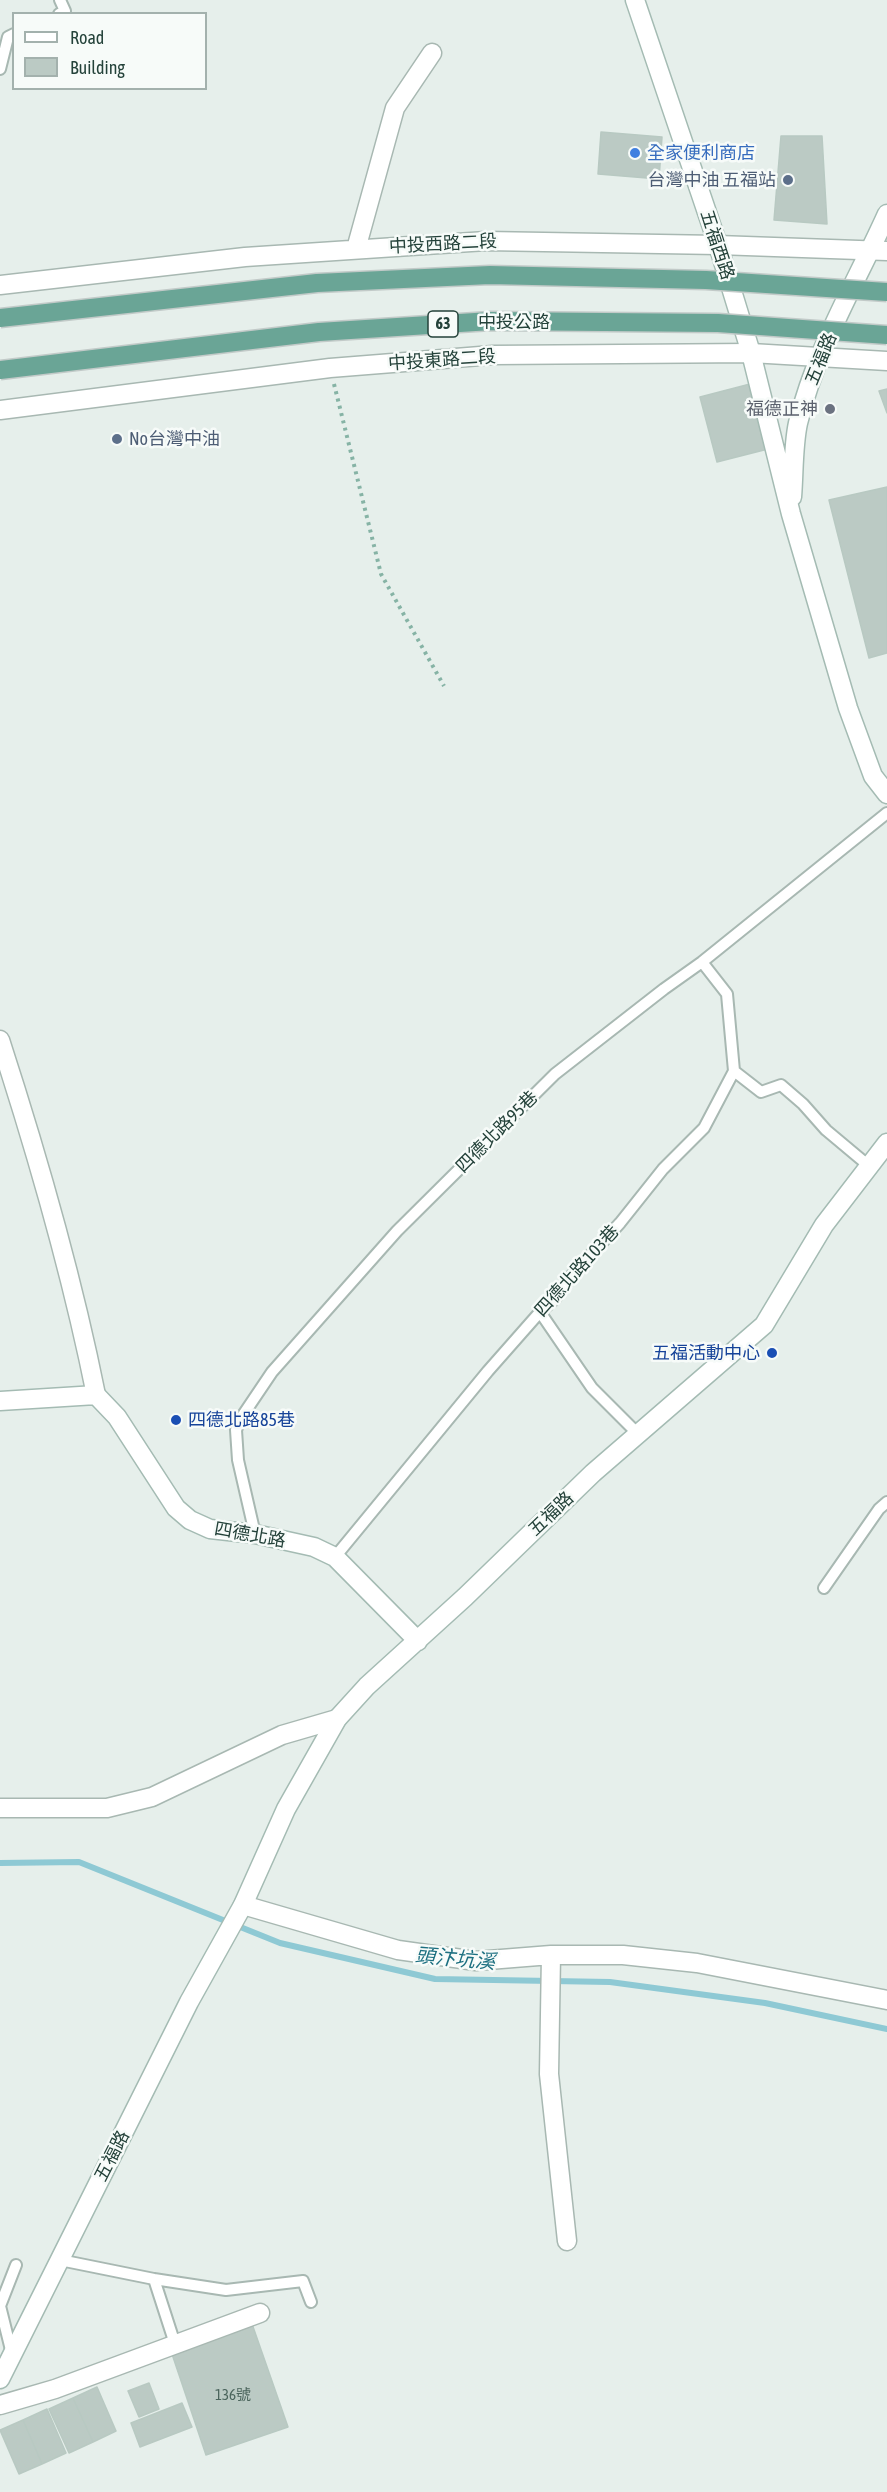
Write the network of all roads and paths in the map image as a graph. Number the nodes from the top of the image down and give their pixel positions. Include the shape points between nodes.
1 (635, 0) edge
2 (12, 35) edge
3 (432, 53) dead end
4 (0, 69) edge
5 (887, 214) edge
6 (718, 245) junction
7 (356, 249) junction
8 (879, 250) edge
9 (0, 285) edge
10 (887, 292) edge
11 (0, 318) edge
12 (887, 335) edge
13 (751, 353) junction
14 (820, 358) junction
15 (887, 361) edge
16 (330, 368) junction
17 (0, 370) edge
18 (0, 410) edge
19 (791, 514) junction
20 (444, 686) dead end
21 (887, 794) edge
22 (887, 813) edge
23 (702, 962) junction
24 (0, 1040) edge
25 (734, 1071) junction
26 (887, 1143) edge
27 (869, 1166) junction
28 (540, 1312) junction
29 (96, 1395) junction
30 (0, 1401) edge
31 (637, 1433) junction
32 (887, 1502) edge
33 (255, 1534) junction
34 (335, 1557) junction
35 (824, 1588) dead end
36 (418, 1641) junction
37 (337, 1719) junction
38 (0, 1808) edge
39 (243, 1905) junction
40 (550, 1955) junction
41 (887, 2000) edge
42 (567, 2241) dead end
43 (60, 2260) junction
44 (16, 2265) dead end
45 (154, 2279) junction
46 (311, 2302) dead end
47 (0, 2306) edge
48 (260, 2313) dead end
49 (175, 2344) junction
50 (12, 2354) junction
51 (0, 2379) edge
52 (0, 2405) edge

1 - 6 street, 五福西路
2 - 4 lane via 8,37
3 - 7 street via 396,108
5 - 8 street, 五福路
6 - 7 street, 中投西路二段 via 486,241
6 - 8 street, 中投西路二段
6 - 13 street, 五福西路
7 - 9 street, 中投西路二段 via 179,263
8 - 14 street, 五福路
10 - 11 main road, bridge via 706,280 490,275 317,283
12 - 17 main road, 中投公路 / 63, bridge via 718,323 490,321 319,332
13 - 14 street, 中投東路二段
13 - 16 street, 中投東路二段 via 492,355
13 - 19 street, 五福路
14 - 15 street, 中投東路二段
14 - 19 street, 五福路 via 798,425
16 - 18 street, 中投東路二段
16 - 20 path via 381,574
19 - 21 street, 五福路 via 848,708 873,776
22 - 23 lane, 四德北路95巷
23 - 25 lane via 727,994
23 - 33 lane, 四德北路95巷 via 555,1074 397,1231 272,1372 236,1430 237,1460
24 - 29 street via 54,1217
25 - 27 lane via 761,1092 781,1085
25 - 28 lane, 四德北路103巷 via 704,1128 663,1169
26 - 27 street, 五福路
27 - 31 street, 五福路 via 824,1225 764,1325
28 - 31 lane via 592,1388
28 - 34 lane, 四德北路103巷
29 - 30 street
29 - 33 street, 四德北路 via 117,1417 176,1508 210,1529
31 - 36 street, 五福路
32 - 35 lane
33 - 34 street, 四德北路 via 314,1547
34 - 36 street, 四德北路
36 - 37 street, 五福路
37 - 38 street via 282,1735 152,1797 107,1808
37 - 39 street, 五福路 via 286,1809
39 - 40 street via 398,1950 476,1961
39 - 43 street, 五福路 via 189,2002
40 - 41 street via 623,1954 697,1963
40 - 42 street via 549,2074
43 - 45 lane
43 - 50 street, 五福路
44 - 47 lane
45 - 46 lane via 226,2290 303,2282
45 - 49 lane
47 - 50 lane
48 - 49 street
49 - 52 street
50 - 51 street, 五福路

